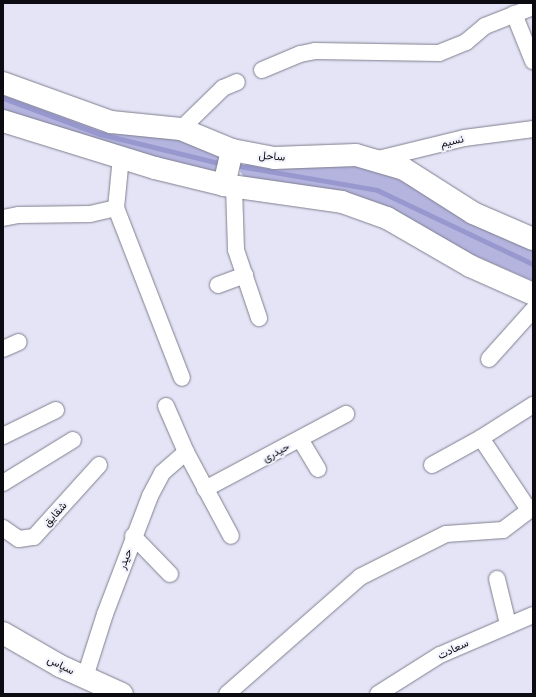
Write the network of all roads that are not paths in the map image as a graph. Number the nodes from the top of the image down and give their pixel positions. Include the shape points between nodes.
1 (533, 6) edge
2 (514, 14) junction
3 (533, 61) edge
4 (262, 70) dead end
5 (238, 82) dead end
6 (3, 83) edge
7 (3, 121) edge
8 (533, 129) edge
9 (181, 130) junction
10 (232, 150) junction
11 (121, 158) junction
12 (373, 160) junction
13 (229, 186) junction
14 (116, 208) junction
15 (3, 218) edge
16 (533, 239) edge
17 (245, 275) junction
18 (218, 285) dead end
19 (533, 294) edge
20 (533, 310) edge
21 (260, 318) dead end
22 (19, 342) dead end
23 (3, 349) edge
24 (489, 359) dead end
25 (182, 378) dead end
26 (533, 405) edge
27 (166, 406) dead end
28 (56, 410) dead end
29 (346, 414) dead end
30 (3, 436) edge
31 (481, 438) junction
32 (300, 439) junction
33 (73, 440) dead end
34 (186, 452) junction
35 (99, 465) dead end
36 (432, 465) dead end
37 (318, 469) dead end
38 (3, 483) edge
39 (205, 489) junction
40 (531, 509) edge
41 (3, 528) edge
42 (133, 536) junction
43 (231, 536) dead end
44 (170, 574) dead end
45 (497, 579) dead end
46 (533, 615) edge
47 (508, 624) junction
48 (3, 633) edge
49 (85, 677) junction
50 (122, 694) edge
51 (227, 694) edge
52 (378, 694) edge

1 - 2 street
2 - 3 street
2 - 4 street via 485,26 466,42 439,53 315,51 300,54
5 - 9 street via 223,88
6 - 9 street, ساحل via 111,122
7 - 11 street
8 - 12 street, نسیم via 464,138
9 - 10 street, ساحل
10 - 12 street, ساحل via 274,158 356,155
10 - 13 street
11 - 13 street
11 - 14 street
12 - 16 street, ساحل via 404,169 473,213
13 - 17 street via 236,250
13 - 19 street via 342,202 387,218 470,266
14 - 15 street via 90,214 19,215
14 - 25 street
17 - 18 street
17 - 21 street
20 - 24 street
22 - 23 street
26 - 31 street
27 - 34 street
28 - 30 street
29 - 32 street, حیدری
31 - 36 street
31 - 40 street
32 - 37 street
32 - 39 street, حیدری
33 - 38 street
34 - 39 street
34 - 42 street, حیدر via 162,474
35 - 41 street, شقایق via 34,537 19,539
39 - 43 street via 216,504
40 - 51 street via 502,530 446,534 360,577
42 - 44 street
42 - 49 street, حیدر
45 - 47 street
46 - 47 street, سعادت
47 - 52 street, سعادت via 440,655
48 - 49 street, سپاس
49 - 50 street, سپاس

